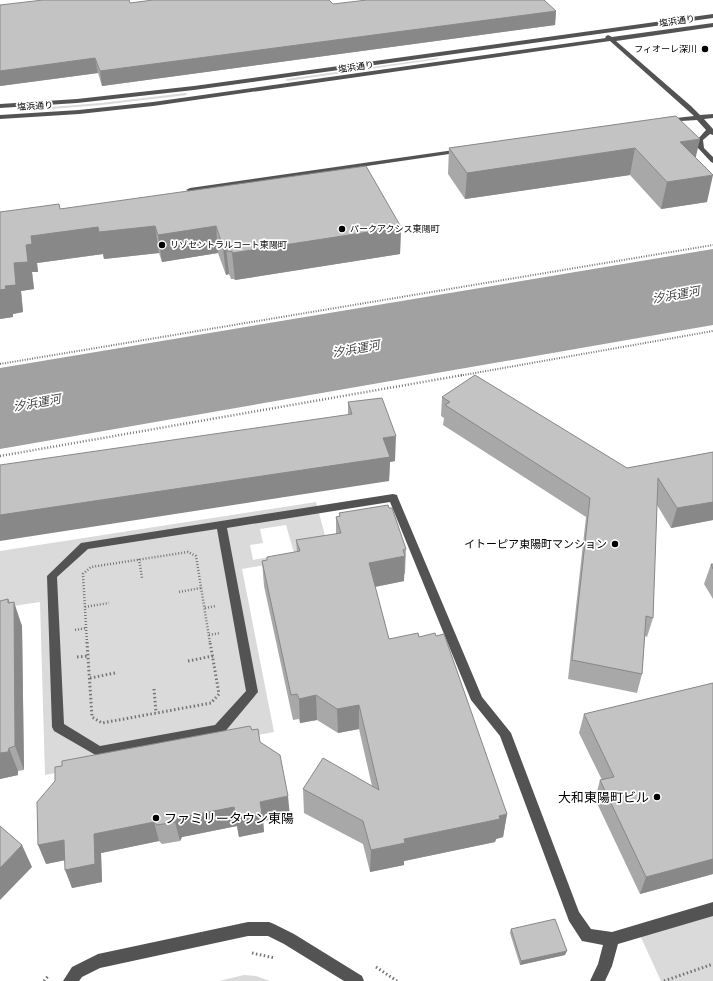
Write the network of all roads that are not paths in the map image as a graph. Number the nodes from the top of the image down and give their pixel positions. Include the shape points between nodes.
1 (713, 16) edge
2 (713, 25) edge
3 (602, 31) junction
4 (611, 40) junction
5 (0, 106) edge
6 (0, 116) edge
7 (713, 116) edge
8 (700, 117) junction
9 (656, 123) edge
10 (712, 131) edge
11 (466, 150) edge
12 (713, 161) edge
13 (182, 192) edge
14 (221, 525) junction
15 (713, 909) edge
16 (612, 939) junction
17 (70, 981) edge
18 (357, 981) edge
19 (597, 981) edge

1 - 3 street, 塩浜通り
2 - 4 street, 塩浜通り
3 - 4 street
3 - 5 street, 塩浜通り via 136,95
4 - 6 street, 塩浜通り via 153,104 80,112
4 - 8 street
7 - 8 street
8 - 9 street
8 - 10 street
10 - 12 street via 700,140 701,148
11 - 13 street
14 - 14 street via 252,692 220,730 99,752 58,727 52,576 85,546
14 - 16 street via 393,498 477,700 505,733 574,916 587,936
15 - 16 street
16 - 19 street via 605,966
17 - 18 street via 77,972 98,960 248,929 269,929

